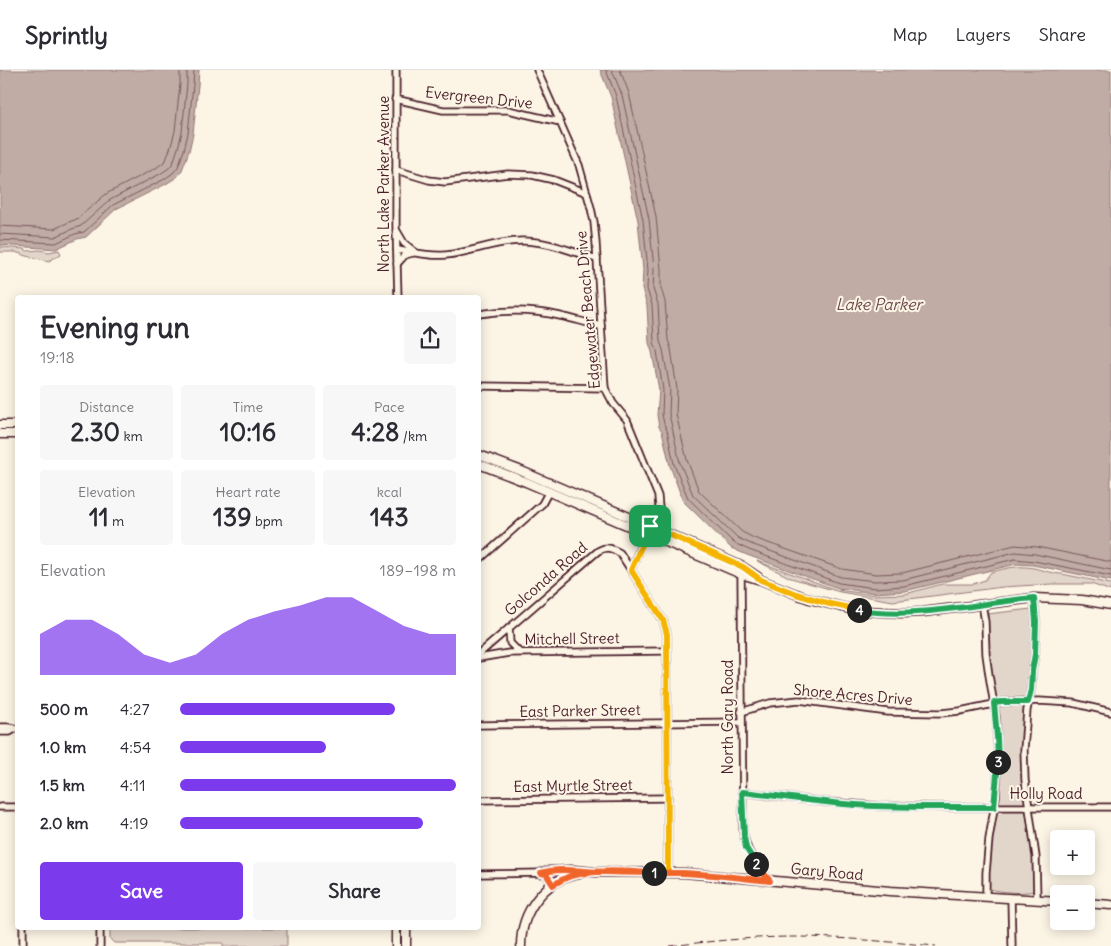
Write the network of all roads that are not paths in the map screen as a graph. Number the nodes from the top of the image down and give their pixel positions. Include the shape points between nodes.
1 (396, 70) edge
2 (537, 70) edge
3 (396, 99) junction
4 (560, 122) junction
5 (396, 170) junction
6 (587, 193) junction
7 (396, 228) junction
8 (397, 250) junction
9 (415, 252) junction
10 (597, 259) junction
11 (397, 264) junction
12 (398, 295) edge
13 (481, 314) edge
14 (601, 326) junction
15 (481, 386) edge
16 (605, 388) junction
17 (0, 425) edge
18 (15, 425) edge
19 (0, 434) edge
20 (15, 434) edge
21 (481, 456) edge
22 (481, 465) edge
23 (548, 492) junction
24 (648, 530) junction
25 (481, 558) edge
26 (631, 570) junction
27 (741, 574) junction
28 (758, 578) junction
29 (1034, 598) junction
30 (982, 604) junction
31 (1111, 605) edge
32 (508, 628) junction
33 (666, 651) junction
34 (481, 652) edge
35 (519, 652) junction
36 (481, 658) edge
37 (1028, 702) junction
38 (994, 703) junction
39 (741, 712) junction
40 (1111, 712) edge
41 (741, 722) junction
42 (667, 723) junction
43 (481, 725) edge
44 (0, 727) edge
45 (15, 729) edge
46 (15, 730) edge
47 (0, 732) edge
48 (742, 792) junction
49 (668, 798) junction
50 (481, 800) edge
51 (0, 807) edge
52 (15, 807) edge
53 (994, 807) junction
54 (1028, 807) junction
55 (1111, 807) edge
56 (594, 872) junction
57 (541, 873) junction
58 (668, 873) junction
59 (481, 874) edge
60 (770, 881) junction
61 (553, 885) junction
62 (986, 896) junction
63 (1011, 898) junction
64 (1036, 900) junction
65 (1050, 901) edge
66 (1095, 904) edge
67 (1111, 905) edge
68 (23, 930) edge
69 (100, 930) edge
70 (396, 930) edge
71 (406, 930) edge
72 (23, 946) edge
73 (100, 946) edge
74 (396, 946) edge
75 (406, 946) edge
76 (521, 946) edge
77 (1012, 946) edge

1 - 3 street, North Lake Parker Avenue
2 - 4 street, Edgewater Beach Drive
3 - 4 street, Evergreen Drive via 443,110 508,110
3 - 5 street, North Lake Parker Avenue
4 - 6 street, Edgewater Beach Drive
5 - 6 street via 445,182 501,174 532,175
5 - 7 street, North Lake Parker Avenue
6 - 10 street, Edgewater Beach Drive via 594,222
7 - 8 street, North Lake Parker Avenue
7 - 9 street via 404,243
8 - 9 street
8 - 11 street, North Lake Parker Avenue
9 - 10 street via 446,255 522,241 555,245
9 - 11 street
10 - 14 street, Edgewater Beach Drive
11 - 12 street, North Lake Parker Avenue
13 - 14 street via 544,313
14 - 16 street, Edgewater Beach Drive
15 - 16 street
16 - 24 street, Edgewater Beach Drive via 627,420 658,496 659,508
17 - 18 main road
19 - 20 main road
21 - 24 main road via 524,472
22 - 23 main road
23 - 24 main road
23 - 25 street via 542,504
24 - 26 street, Edgewater Beach Drive
24 - 27 main road
24 - 28 main road via 743,567
26 - 32 street, Golconda Road via 620,553 609,547 603,548
26 - 33 street via 663,620 667,634
27 - 28 main road
27 - 39 street, North Gary Road
28 - 30 main road via 810,599 865,611 902,613
29 - 30 main road
29 - 31 main road
29 - 37 street via 1035,654
30 - 38 street
32 - 34 street, Golconda Road
32 - 35 street via 510,643
33 - 35 street, Mitchell Street
33 - 42 street
35 - 36 street, Mitchell Street
37 - 38 street, Shore Acres Drive
37 - 40 street, Shore Acres Drive via 1073,703
37 - 54 street via 1024,750
38 - 39 street, Shore Acres Drive via 960,711 915,713 870,711 790,700
38 - 53 street via 998,758
39 - 41 street, North Gary Road
41 - 42 street, East Parker Street
41 - 48 street, North Gary Road
42 - 43 street, East Parker Street
42 - 49 street
44 - 45 street
46 - 47 street
48 - 53 street, Holly Road via 858,805
48 - 60 street, North Gary Road via 742,829 746,848
49 - 50 street, East Myrtle Street
49 - 58 street
51 - 52 street
53 - 54 street, Holly Road
53 - 62 street
54 - 55 street, Holly Road
54 - 64 street via 1036,857
56 - 57 main road via 549,870
56 - 58 main road, Gary Road
56 - 61 main road via 573,875
57 - 59 street
57 - 61 street via 546,874
58 - 60 main road, Gary Road
60 - 62 main road, Gary Road
61 - 76 main road via 539,896 529,911
62 - 63 main road, Gary Road
63 - 64 main road, Gary Road
63 - 77 street
64 - 65 main road, Gary Road
66 - 67 main road
68 - 72 street
69 - 73 street
70 - 74 main road
71 - 75 main road

